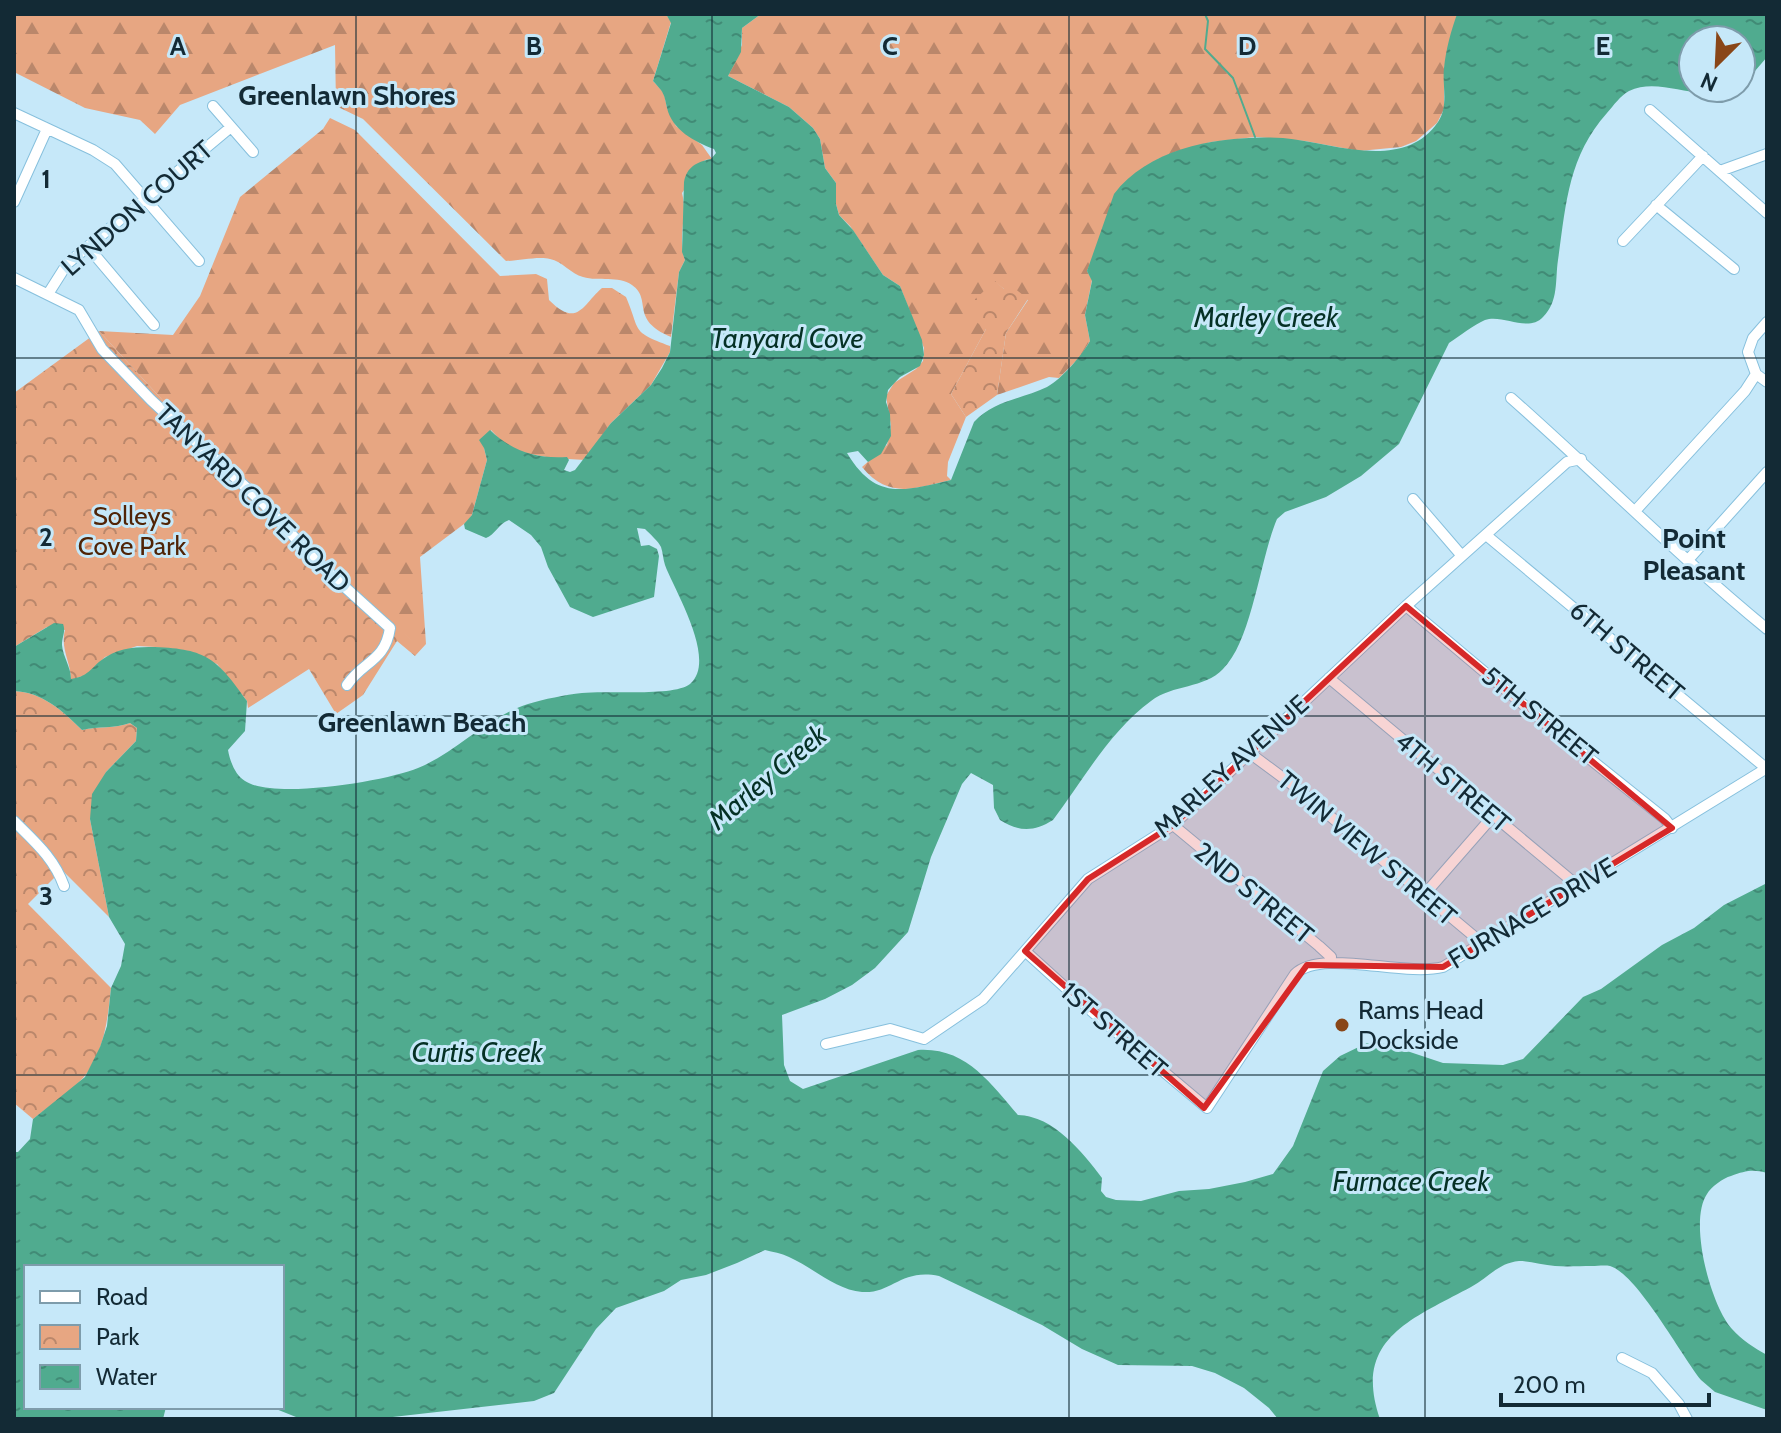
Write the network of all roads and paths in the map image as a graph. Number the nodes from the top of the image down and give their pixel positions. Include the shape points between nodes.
1 (213, 106) dead end
2 (1650, 110) dead end
3 (14, 113) edge
4 (231, 127) junction
5 (47, 129) junction
6 (253, 152) dead end
7 (1767, 154) edge
8 (1703, 156) junction
9 (1720, 171) junction
10 (146, 198) junction
11 (14, 202) edge
12 (1656, 205) junction
13 (1767, 213) edge
14 (1623, 241) dead end
15 (88, 247) junction
16 (199, 261) dead end
17 (1734, 269) dead end
18 (14, 278) edge
19 (48, 294) junction
20 (1767, 322) edge
21 (154, 325) dead end
22 (1756, 374) junction
23 (1767, 382) edge
24 (1511, 398) dead end
25 (1581, 459) junction
26 (1767, 472) edge
27 (1413, 499) dead end
28 (1636, 510) junction
29 (1486, 535) junction
30 (1462, 556) junction
31 (1688, 560) junction
32 (1406, 606) junction
33 (1767, 629) edge
34 (1329, 678) junction
35 (347, 685) dead end
36 (1251, 754) junction
37 (1766, 773) edge
38 (1493, 816) junction
39 (14, 821) edge
40 (1173, 825) junction
41 (1672, 828) junction
42 (64, 886) dead end
43 (1578, 886) junction
44 (1424, 895) junction
45 (1482, 943) junction
46 (1025, 951) junction
47 (1329, 963) junction
48 (826, 1044) dead end
49 (1204, 1108) joint
50 (1622, 1358) dead end
51 (1687, 1419) edge

1 - 4 street, LYNDON COURT
2 - 8 street
3 - 5 street
4 - 6 street, LYNDON COURT
4 - 10 street, LYNDON COURT
5 - 10 street via 104,156
5 - 11 street
7 - 9 street
8 - 9 street
8 - 12 street
9 - 13 street
10 - 15 street, LYNDON COURT
10 - 16 street
12 - 14 street
12 - 17 street
15 - 19 street, LYNDON COURT via 67,264
15 - 21 street
18 - 19 street
19 - 35 street, TANYARD COVE ROAD via 74,306 102,349 151,400 390,628 380,656
20 - 22 street via 1748,352
22 - 23 street
22 - 28 street
24 - 25 street
25 - 28 street
25 - 29 street, MARLEY AVENUE via 1567,462
26 - 31 street
27 - 30 street
28 - 31 street
29 - 30 street, MARLEY AVENUE
29 - 37 street, 6TH STREET
30 - 32 street, MARLEY AVENUE
31 - 33 street
32 - 34 street, MARLEY AVENUE
32 - 41 street, 5TH STREET
34 - 36 street, MARLEY AVENUE
34 - 38 street, 4TH STREET
36 - 40 street, MARLEY AVENUE
36 - 44 street, TWIN VIEW STREET
37 - 41 street, FURNACE DRIVE
38 - 43 street, 4TH STREET
38 - 44 street
39 - 42 street via 48,855
40 - 46 street, MARLEY AVENUE via 1088,879
40 - 47 street, 2ND STREET via 1319,946 1331,957
41 - 43 street, FURNACE DRIVE
43 - 45 street, FURNACE DRIVE
44 - 45 street, TWIN VIEW STREET
45 - 47 street, FURNACE DRIVE via 1443,967 1422,971
46 - 48 street, MARLEY AVENUE via 983,999 924,1039 890,1029
46 - 49 street, 1ST STREET
47 - 49 street, FURNACE DRIVE via 1307,965 1295,974
50 - 51 street via 1652,1373

